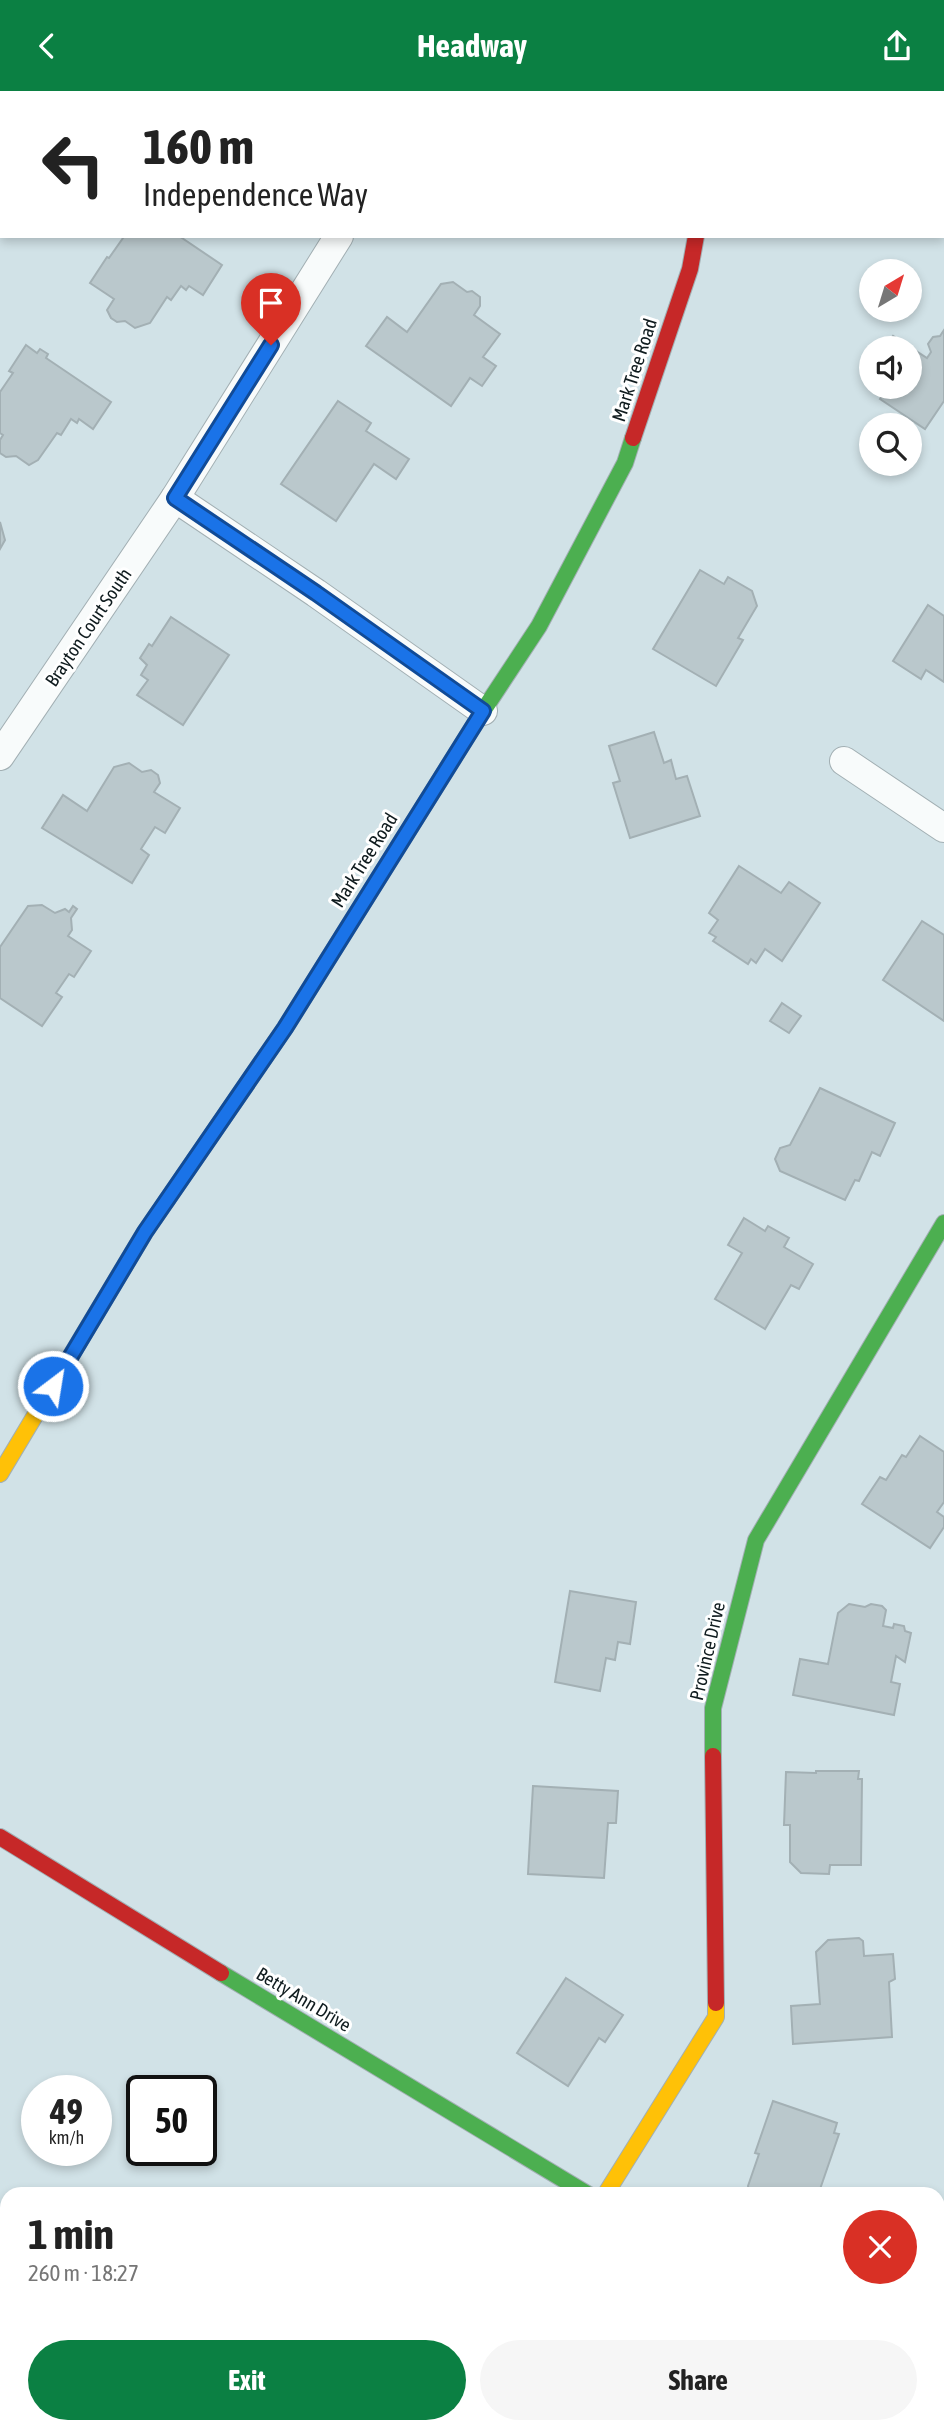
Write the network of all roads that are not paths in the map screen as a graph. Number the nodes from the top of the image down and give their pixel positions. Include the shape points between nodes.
1 (338, 238) edge
2 (696, 238) edge
3 (175, 498) junction
4 (483, 711) junction
5 (0, 756) edge
6 (844, 761) dead end
7 (944, 828) edge
8 (944, 1223) edge
9 (0, 1474) edge
10 (0, 1837) edge
11 (576, 2187) edge
12 (610, 2187) edge

1 - 3 street, Brayton Court South
2 - 4 main road, Mark Tree Road via 690,269 625,463 539,626
3 - 4 street
3 - 5 street, Brayton Court South
4 - 9 main road, Mark Tree Road via 285,1028 145,1232
6 - 7 street
8 - 12 main road, Province Drive via 755,1540 713,1708 716,2017
10 - 11 main road, Betty Ann Drive

